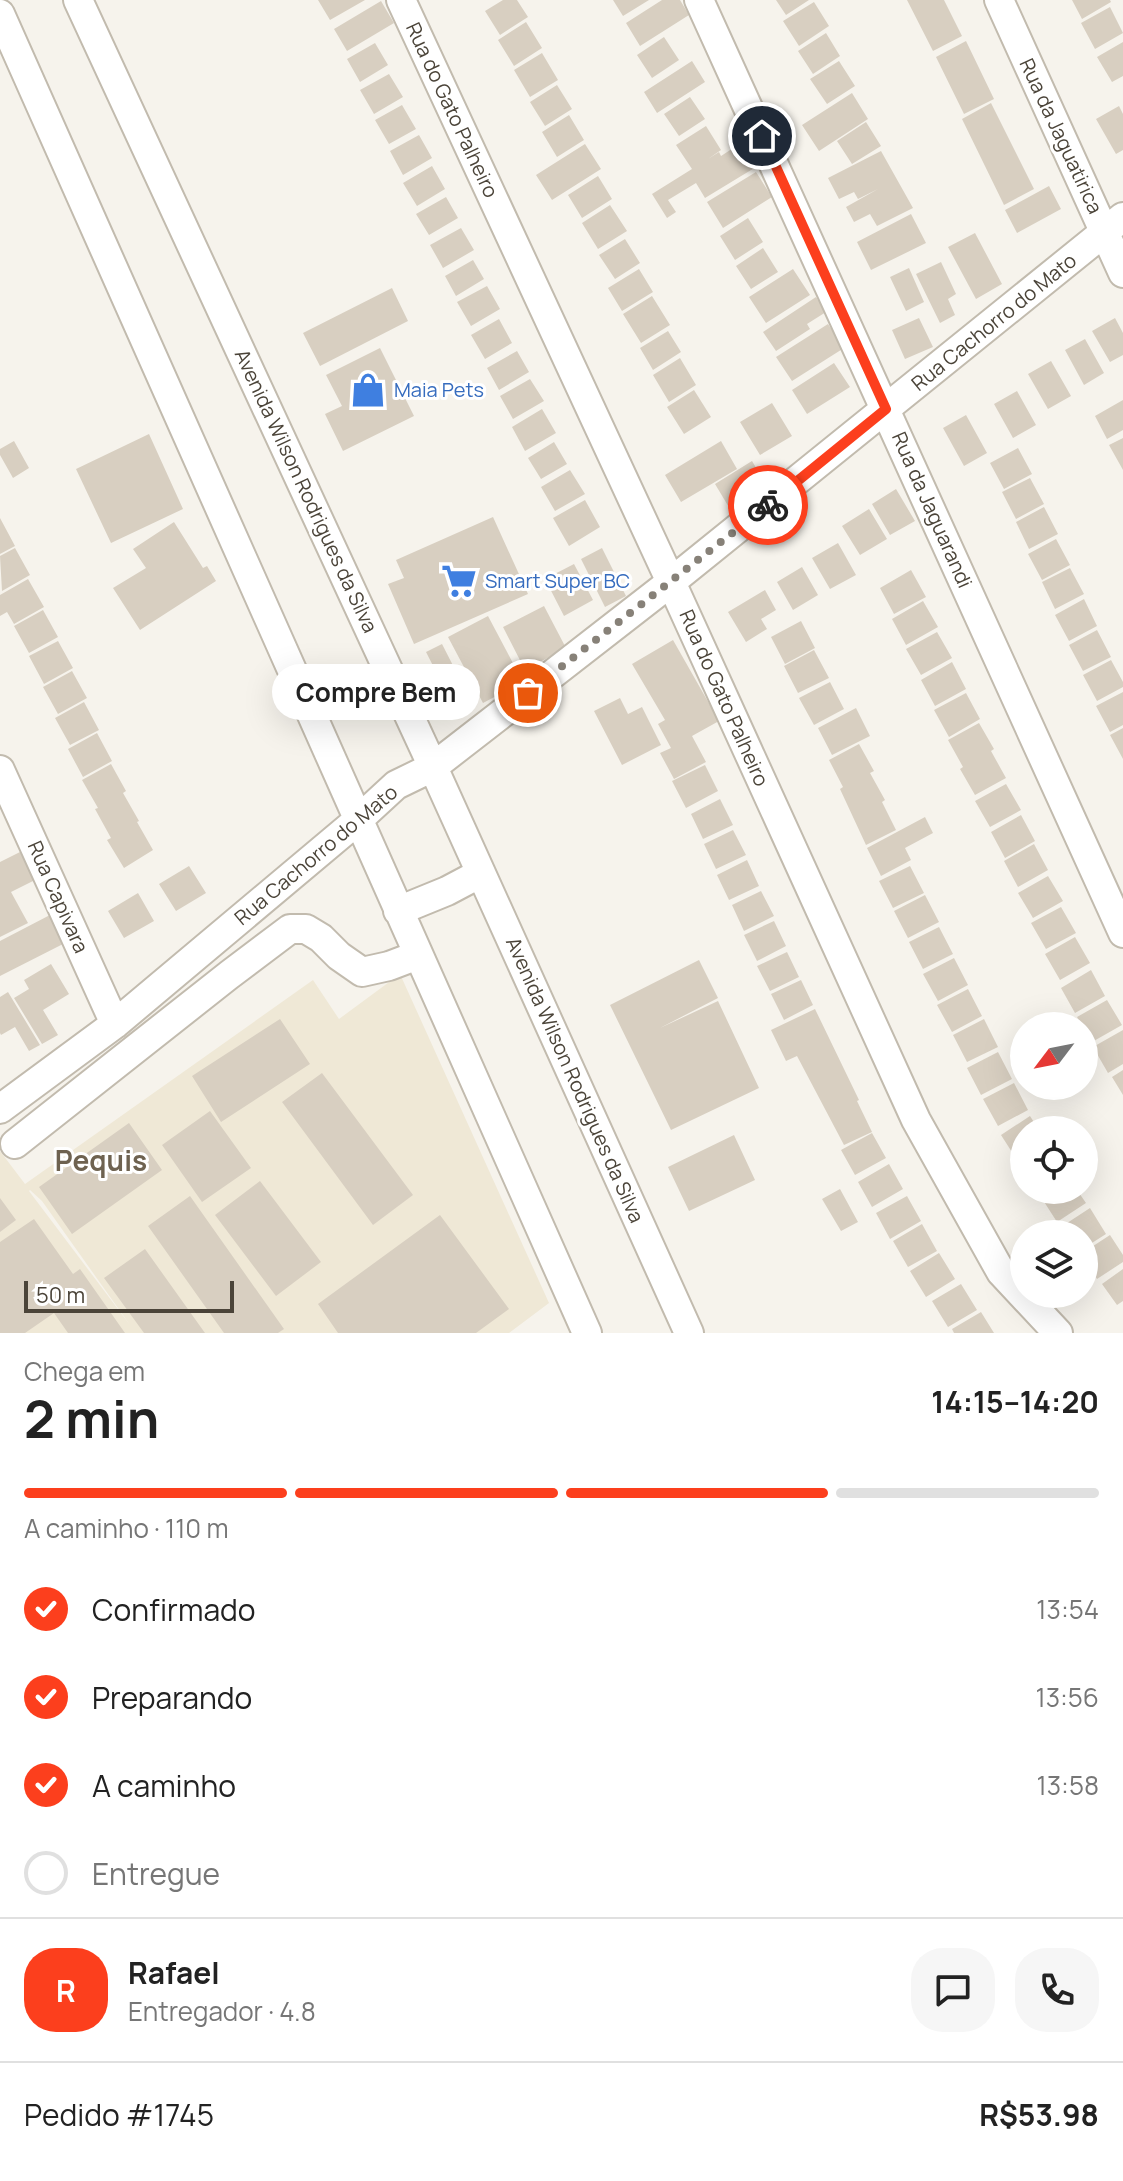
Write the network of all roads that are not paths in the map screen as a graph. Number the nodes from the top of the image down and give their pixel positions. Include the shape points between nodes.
1 (78, 0) edge
2 (401, 0) edge
3 (699, 0) edge
4 (999, 0) edge
5 (0, 14) edge
6 (1114, 224) edge
7 (1123, 273) edge
8 (886, 409) junction
9 (671, 582) junction
10 (433, 767) junction
11 (0, 770) edge
12 (358, 820) junction
13 (481, 873) junction
14 (398, 911) junction
15 (1123, 933) edge
16 (418, 955) junction
17 (115, 1024) junction
18 (0, 1109) edge
19 (15, 1144) dead end
20 (587, 1333) edge
21 (689, 1333) edge
22 (1058, 1333) edge

1 - 10 street, Avenida Wilson Rodrigues da Silva
2 - 9 street, Rua do Gato Palheiro
3 - 8 street, Rua da Jaguarandi
4 - 6 street, Rua da Jaguatirica
5 - 12 street
6 - 7 street, Rua da Jaguatirica
6 - 8 street, Rua Cachorro do Mato
8 - 9 street, Rua Cachorro do Mato
8 - 15 street, Rua da Jaguarandi
9 - 10 street, Rua Cachorro do Mato
9 - 22 street, Rua do Gato Palheiro via 916,1120 1001,1272
10 - 12 street, Rua Cachorro do Mato via 396,785
10 - 13 street, Avenida Wilson Rodrigues da Silva
11 - 17 street, Rua Capivara
12 - 14 street
12 - 17 street, Rua Cachorro do Mato
13 - 14 street
13 - 21 street, Avenida Wilson Rodrigues da Silva
14 - 16 street
16 - 19 street via 362,972 306,929 290,929
16 - 20 street
17 - 18 street, Rua Cachorro do Mato

